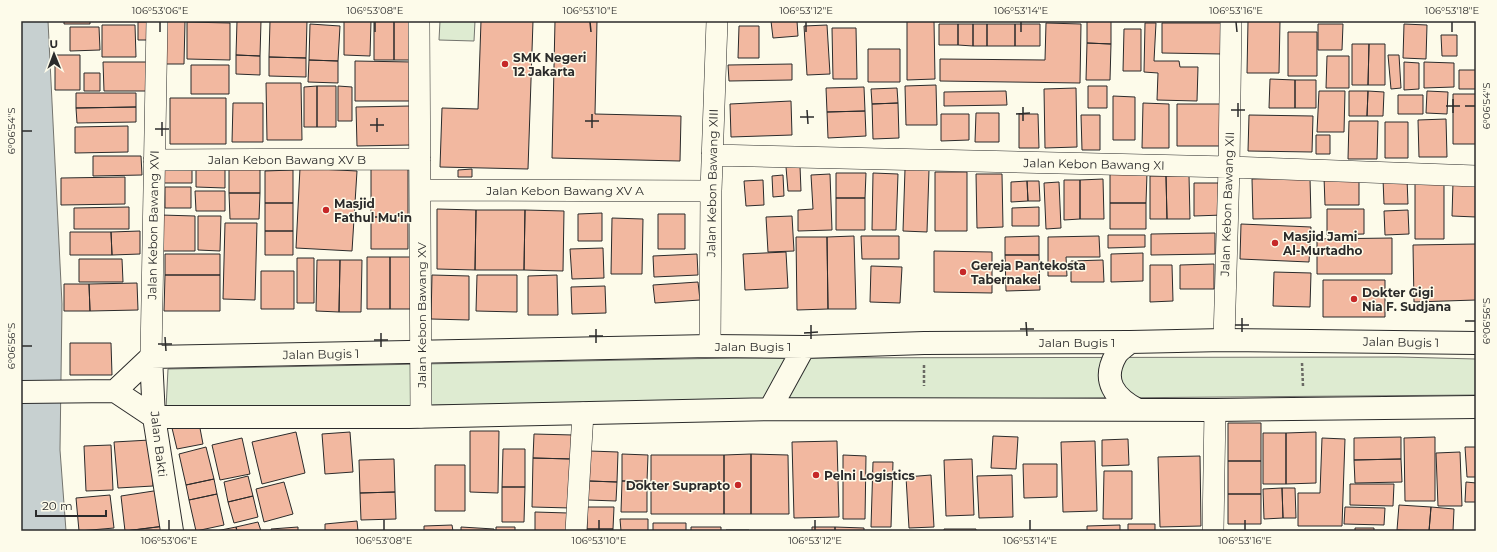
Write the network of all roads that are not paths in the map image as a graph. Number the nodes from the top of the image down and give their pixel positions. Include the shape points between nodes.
1 (157, 21) edge
2 (419, 21) edge
3 (717, 21) edge
4 (1231, 21) edge
5 (712, 155) junction
6 (420, 159) junction
7 (154, 160) junction
8 (1229, 167) junction
9 (1476, 176) edge
10 (420, 190) junction
11 (711, 191) junction
12 (1224, 340) junction
13 (1130, 342) junction
14 (1476, 343) edge
15 (710, 346) junction
16 (804, 347) junction
17 (421, 352) junction
18 (151, 357) junction
19 (115, 391) junction
20 (21, 392) edge
21 (1476, 407) edge
22 (770, 409) junction
23 (1138, 410) junction
24 (1215, 410) junction
25 (583, 413) junction
26 (154, 417) junction
27 (421, 417) junction
28 (172, 531) edge
29 (576, 531) edge
30 (1213, 531) edge

1 - 7 street, Jalan Kebon Bawang XVI
2 - 6 street, Jalan Kebon Bawang XV
3 - 5 street, Jalan Kebon Bawang XIII
4 - 8 street, Jalan Kebon Bawang XII
5 - 8 street, Jalan Kebon Bawang XI
5 - 11 street, Jalan Kebon Bawang XIII
6 - 7 street, Jalan Kebon Bawang XV B
6 - 10 street, Jalan Kebon Bawang XV
7 - 18 street, Jalan Kebon Bawang XVI
8 - 9 street, Jalan Kebon Bawang XI
8 - 12 street, Jalan Kebon Bawang XII
10 - 11 street, Jalan Kebon Bawang XV A
10 - 17 street, Jalan Kebon Bawang XV
11 - 15 street, Jalan Kebon Bawang XIII
12 - 13 street, Jalan Bugis 1
12 - 14 street, Jalan Bugis 1
13 - 16 street, Jalan Bugis 1 via 924,343
13 - 23 street via 1117,354 1110,370 1112,388 1123,402
15 - 16 street, Jalan Bugis 1
15 - 17 street, Jalan Bugis 1
16 - 22 street
17 - 18 street, Jalan Bugis 1
17 - 27 street, Jalan Kebon Bawang XV
18 - 19 street
18 - 26 street, Jalan Bakti
19 - 20 street
19 - 26 street
21 - 24 street
22 - 23 street
22 - 25 street
23 - 24 street
24 - 30 street
25 - 27 street
25 - 29 street
26 - 27 street
26 - 28 street, Jalan Bakti

